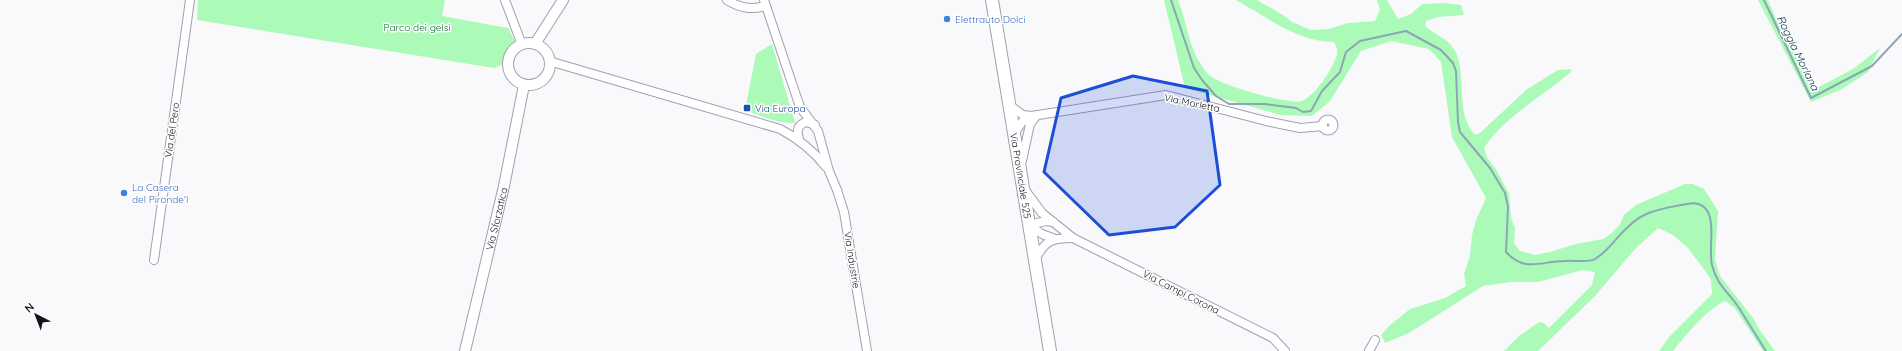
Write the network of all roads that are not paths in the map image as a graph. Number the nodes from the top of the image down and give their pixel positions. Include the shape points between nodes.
1 (190, 0) edge
2 (505, 0) edge
3 (563, 0) edge
4 (727, 0) edge
5 (992, 0) edge
6 (764, 3) edge
7 (522, 44) junction
8 (535, 44) junction
9 (549, 61) junction
10 (524, 85) junction
11 (1009, 105) junction
12 (800, 107) junction
13 (1034, 116) junction
14 (800, 126) junction
15 (1323, 126) dead end
16 (817, 128) junction
17 (780, 129) junction
18 (1014, 134) junction
19 (801, 141) junction
20 (1020, 170) junction
21 (829, 171) junction
22 (1023, 187) junction
23 (1054, 223) junction
24 (1029, 225) junction
25 (1073, 238) junction
26 (1055, 239) junction
27 (154, 260) dead end
28 (1035, 260) junction
29 (1375, 340) dead end
30 (465, 351) edge
31 (867, 351) edge
32 (1050, 351) edge
33 (1285, 351) edge
34 (1369, 351) edge

1 - 27 street, Via del Pero
2 - 7 street
3 - 8 street
4 - 6 street via 741,7 756,9
5 - 11 main road, Via Provinciale 525
6 - 12 street, Via Industrie
7 - 8 street
7 - 10 street via 510,54 508,69 514,79
8 - 9 street via 542,48
9 - 10 street via 548,73 544,79 531,85
9 - 17 street
10 - 30 street, Via Sforzatica via 504,186
11 - 13 street via 1023,115
11 - 18 main road, Via Provinciale 525
12 - 14 street, Via Industrie
12 - 16 street, Via Industrie
13 - 15 street, Via Morletta via 1166,95 1300,128
13 - 18 street via 1022,122
13 - 20 street via 1026,134
14 - 16 street via 807,122
14 - 17 street
14 - 19 street, Via Industrie via 797,131
16 - 19 street via 813,142
16 - 21 street, Via Industrie
17 - 19 street
18 - 20 main road, Via Provinciale 525
19 - 21 street, Via Industrie via 816,154
20 - 22 main road, Via Provinciale 525
21 - 31 street, Via Industrie via 844,212
22 - 23 street, Via Campi Corona via 1042,213
22 - 24 main road, Via Provinciale 525
23 - 24 street via 1046,221
23 - 25 street, Via Campi Corona
24 - 26 street, Via Campi Corona
24 - 28 main road, Via Provinciale 525
25 - 26 street, Via Campi Corona
25 - 33 street, Via Campi Corona via 1272,338
26 - 28 street via 1044,246
28 - 32 main road, Via Provinciale 525
29 - 34 street

